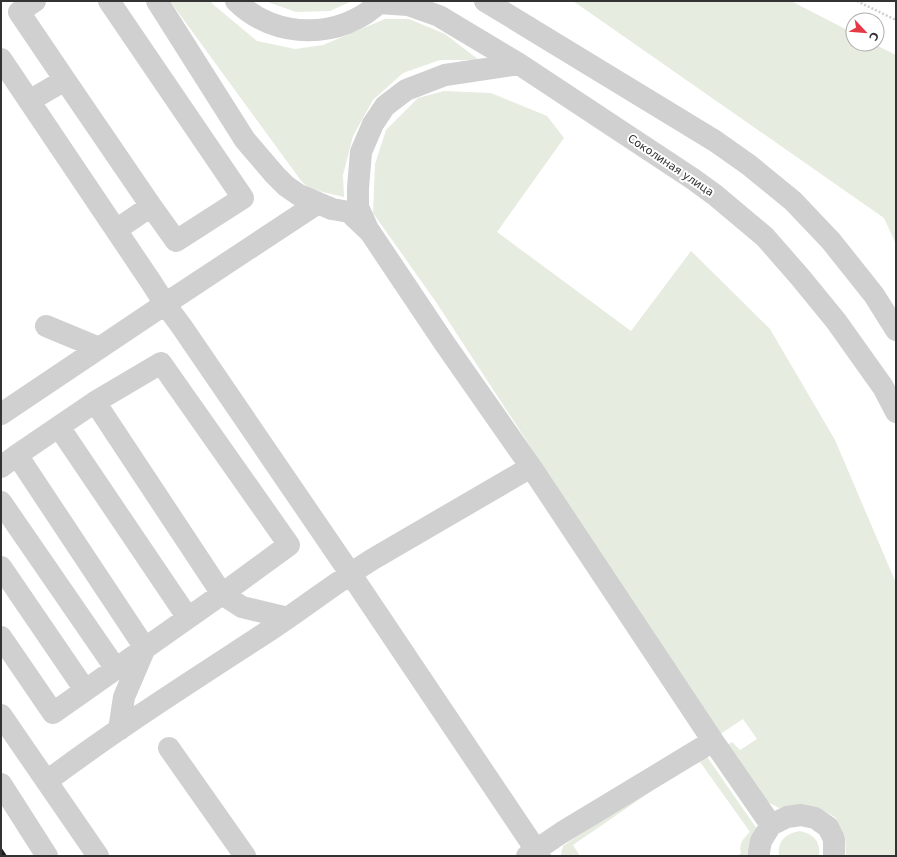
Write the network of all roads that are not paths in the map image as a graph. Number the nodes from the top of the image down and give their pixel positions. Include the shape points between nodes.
1 (34, 1) edge
2 (109, 1) edge
3 (157, 1) edge
4 (236, 1) edge
5 (486, 1) edge
6 (380, 2) edge
7 (1, 59) edge
8 (520, 64) junction
9 (65, 80) junction
10 (29, 101) junction
11 (318, 203) junction
12 (151, 206) junction
13 (116, 230) junction
14 (370, 232) junction
15 (165, 304) junction
16 (46, 326) dead end
17 (896, 330) edge
18 (99, 348) junction
19 (95, 402) junction
20 (896, 412) edge
21 (1, 414) edge
22 (59, 427) junction
23 (9, 461) edge
24 (531, 467) junction
25 (1, 502) edge
26 (1, 567) edge
27 (350, 573) junction
28 (222, 594) junction
29 (188, 618) junction
30 (288, 618) junction
31 (1, 637) edge
32 (145, 648) junction
33 (116, 669) junction
34 (85, 690) junction
35 (1, 715) edge
36 (119, 730) junction
37 (713, 741) junction
38 (169, 748) dead end
39 (47, 781) junction
40 (1, 784) edge
41 (771, 825) junction
42 (534, 854) edge
43 (47, 856) edge
44 (98, 856) edge
45 (245, 856) edge
46 (759, 856) edge
47 (834, 856) edge

1 - 9 street via 19,12
2 - 12 street via 243,198 176,241
3 - 11 street via 245,140 286,186
4 - 6 street via 249,12 271,24 309,31 346,24
5 - 17 street via 749,164 793,201 831,241 874,295
6 - 8 street, Соколиная улица via 408,5 439,16
7 - 10 street
8 - 14 street via 445,75 406,90 385,106 373,124 361,152 358,207
8 - 20 street, Соколиная улица via 694,179 765,237 836,321 883,387
9 - 10 street
9 - 12 street
10 - 13 street
11 - 14 street via 332,210 349,212
11 - 15 street
12 - 13 street
13 - 15 street
14 - 24 street
15 - 18 street
15 - 27 street
16 - 18 street
18 - 21 street
19 - 22 street
19 - 28 street
19 - 28 street via 161,363 289,545
22 - 23 street
22 - 29 street
23 - 32 street
24 - 27 street
24 - 37 street
25 - 33 street
26 - 34 street
27 - 30 street
27 - 42 street
28 - 29 street
28 - 30 street via 242,607
29 - 32 street
30 - 36 street
31 - 34 street via 53,713
32 - 33 street
32 - 36 street via 124,697
33 - 34 street
35 - 39 street
36 - 39 street
37 - 41 street
37 - 42 street via 561,834
38 - 45 street
39 - 44 street
40 - 43 street
41 - 46 street via 762,842
41 - 47 street via 787,817 801,815 815,818 828,827 834,839

